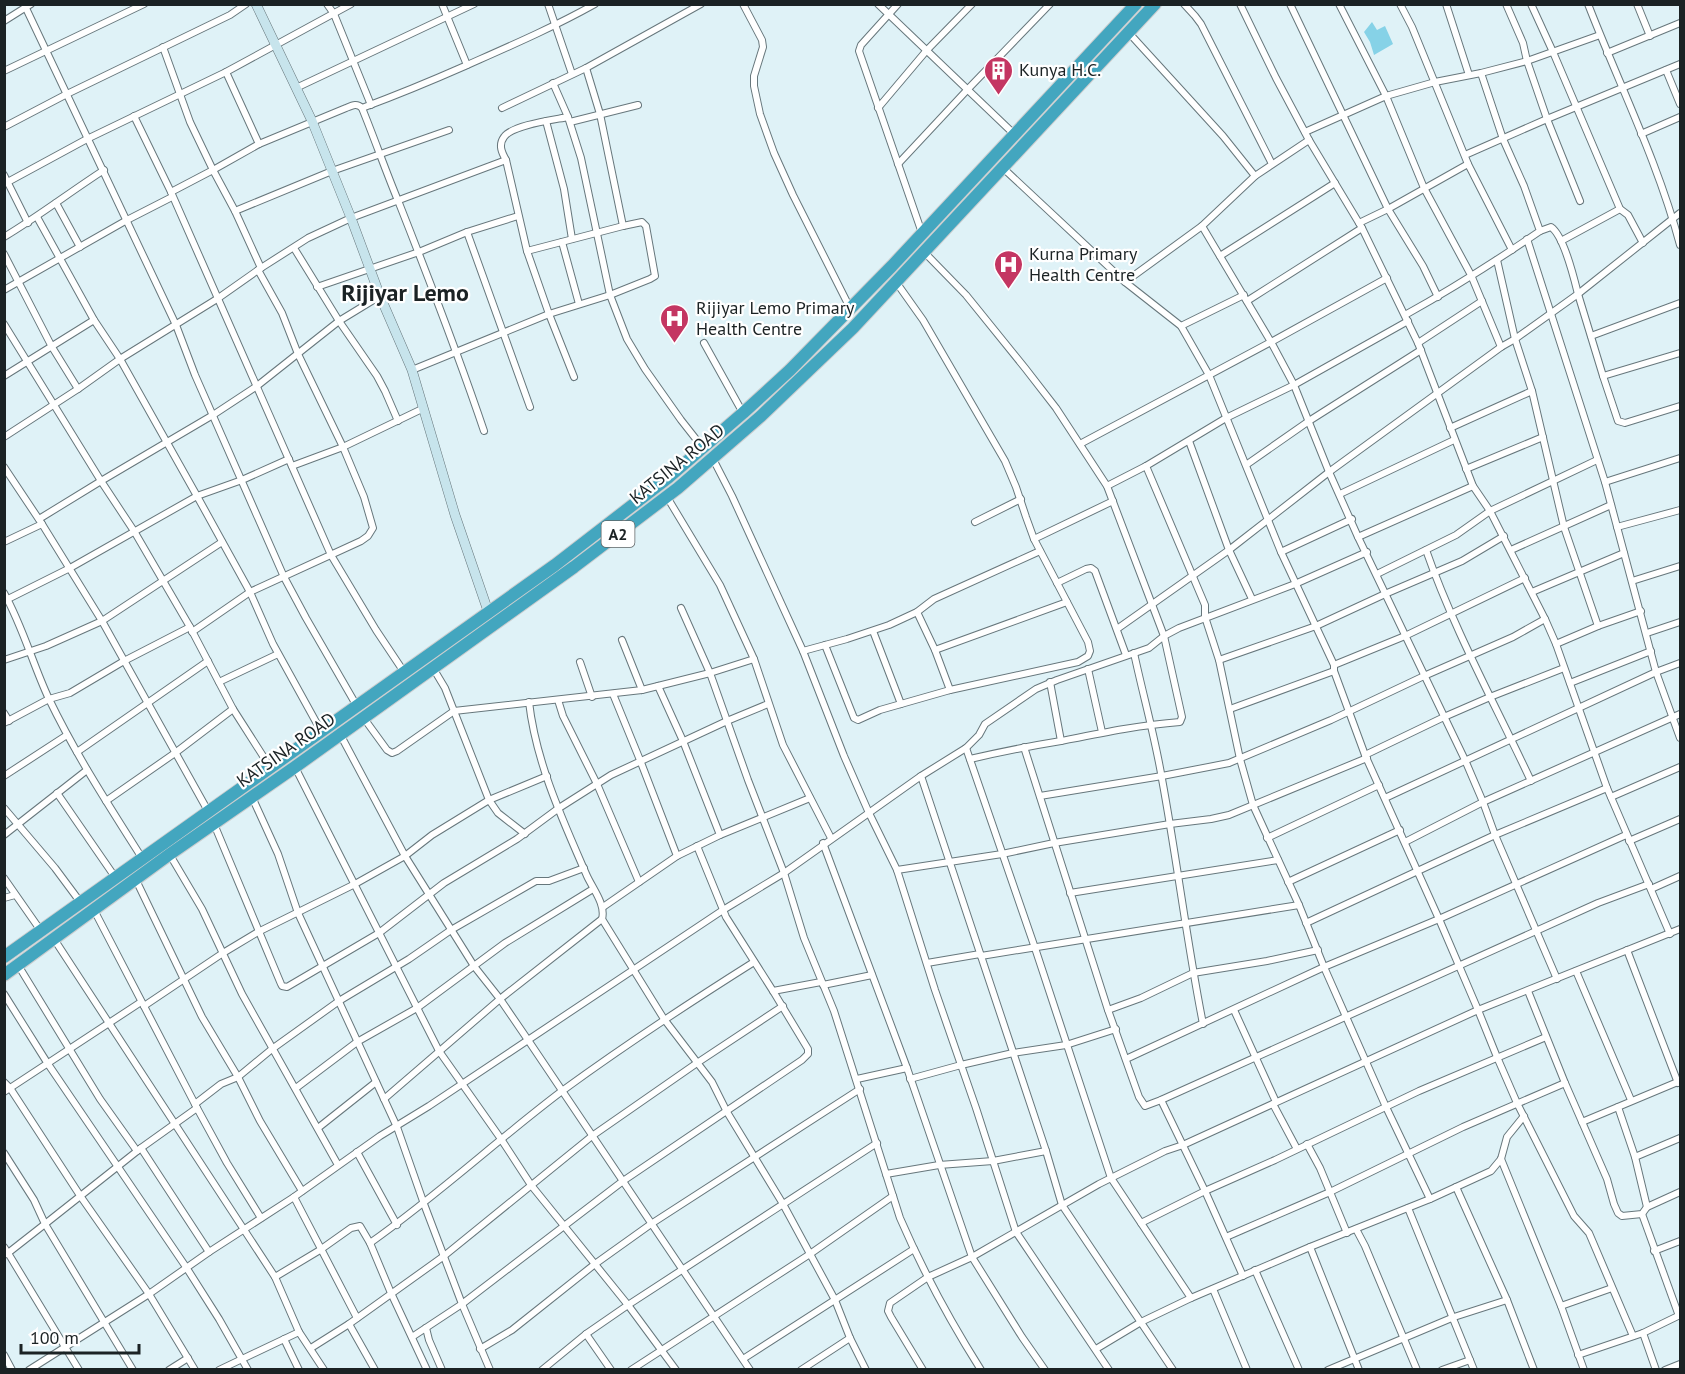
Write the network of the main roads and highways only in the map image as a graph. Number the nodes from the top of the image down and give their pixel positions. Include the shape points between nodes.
1 (1136, 4) edge
2 (1155, 4) edge
3 (4, 957) edge
4 (4, 975) edge

1 - 3 highway, KATSINA ROAD / A2 via 850,309 790,370 703,448 618,517
2 - 4 highway, KATSINA ROAD / A2 via 853,328 713,459 628,527

